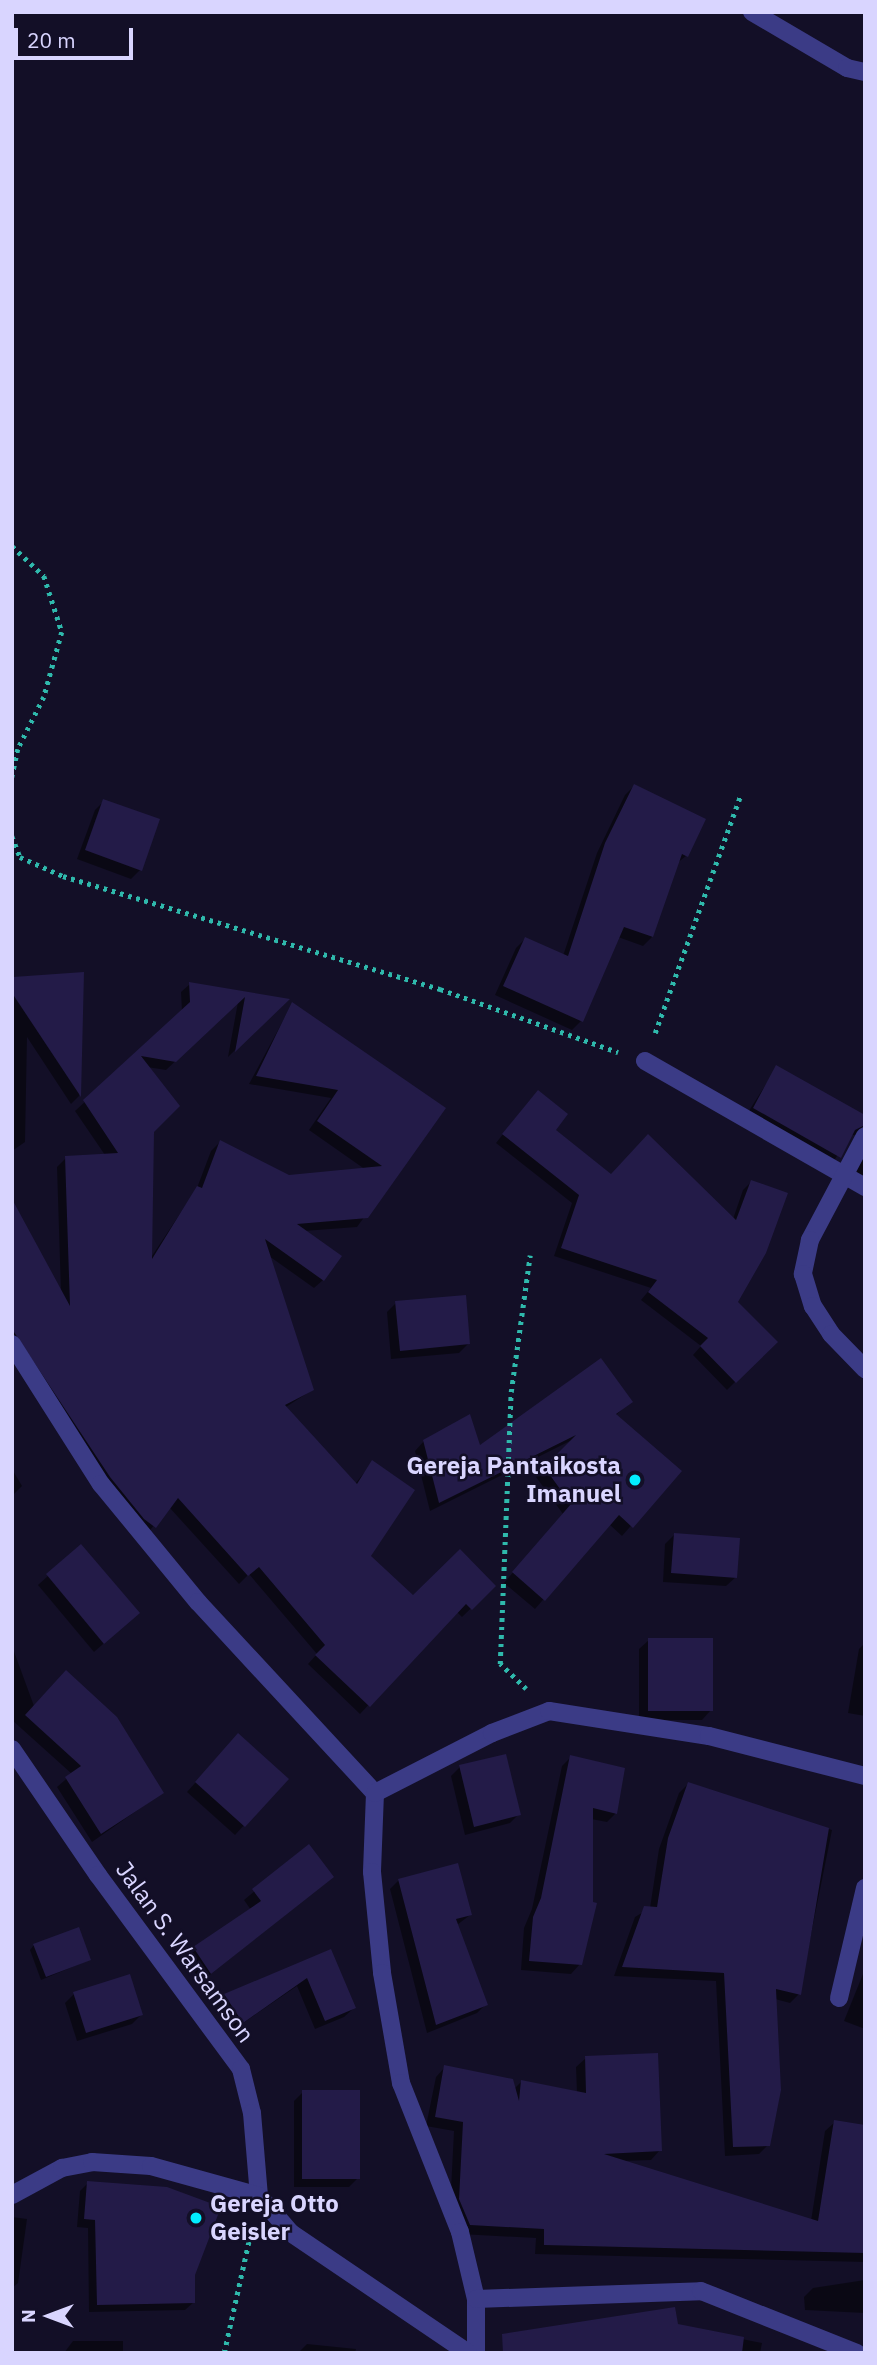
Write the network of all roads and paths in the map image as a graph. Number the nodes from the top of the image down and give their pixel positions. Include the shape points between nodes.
1 (752, 12) edge
2 (865, 72) edge
3 (12, 546) edge
4 (12, 777) edge
5 (740, 797) dead end
6 (12, 836) edge
7 (645, 1061) junction
8 (865, 1136) edge
9 (843, 1175) junction
10 (865, 1187) edge
11 (530, 1255) dead end
12 (12, 1344) edge
13 (865, 1368) edge
14 (549, 1711) junction
15 (12, 1749) edge
16 (865, 1776) edge
17 (375, 1793) junction
18 (865, 1888) edge
19 (839, 1998) dead end
20 (12, 2195) edge
21 (259, 2196) junction
22 (476, 2300) junction
23 (224, 2353) edge
24 (468, 2353) edge
25 (476, 2353) edge
26 (858, 2353) edge

1 - 2 street via 847,68
3 - 4 path via 44,576 62,632 44,697 18,749
5 - 7 path
6 - 7 path via 20,858 64,876 440,989
7 - 9 street
8 - 9 street
9 - 10 street
9 - 13 street via 810,1240 803,1274 813,1306 831,1334
11 - 14 path via 511,1392 500,1664
12 - 17 street via 101,1484 198,1602
14 - 16 street via 709,1736
14 - 17 street via 492,1732
15 - 21 street, Jalan S. Warsamson via 241,2069 252,2113
17 - 22 street via 372,1872 382,1973 401,2083 460,2232
18 - 19 street
20 - 21 street via 62,2168 92,2162 151,2166
21 - 23 path
21 - 24 street via 291,2234
22 - 25 street
22 - 26 street via 701,2291

